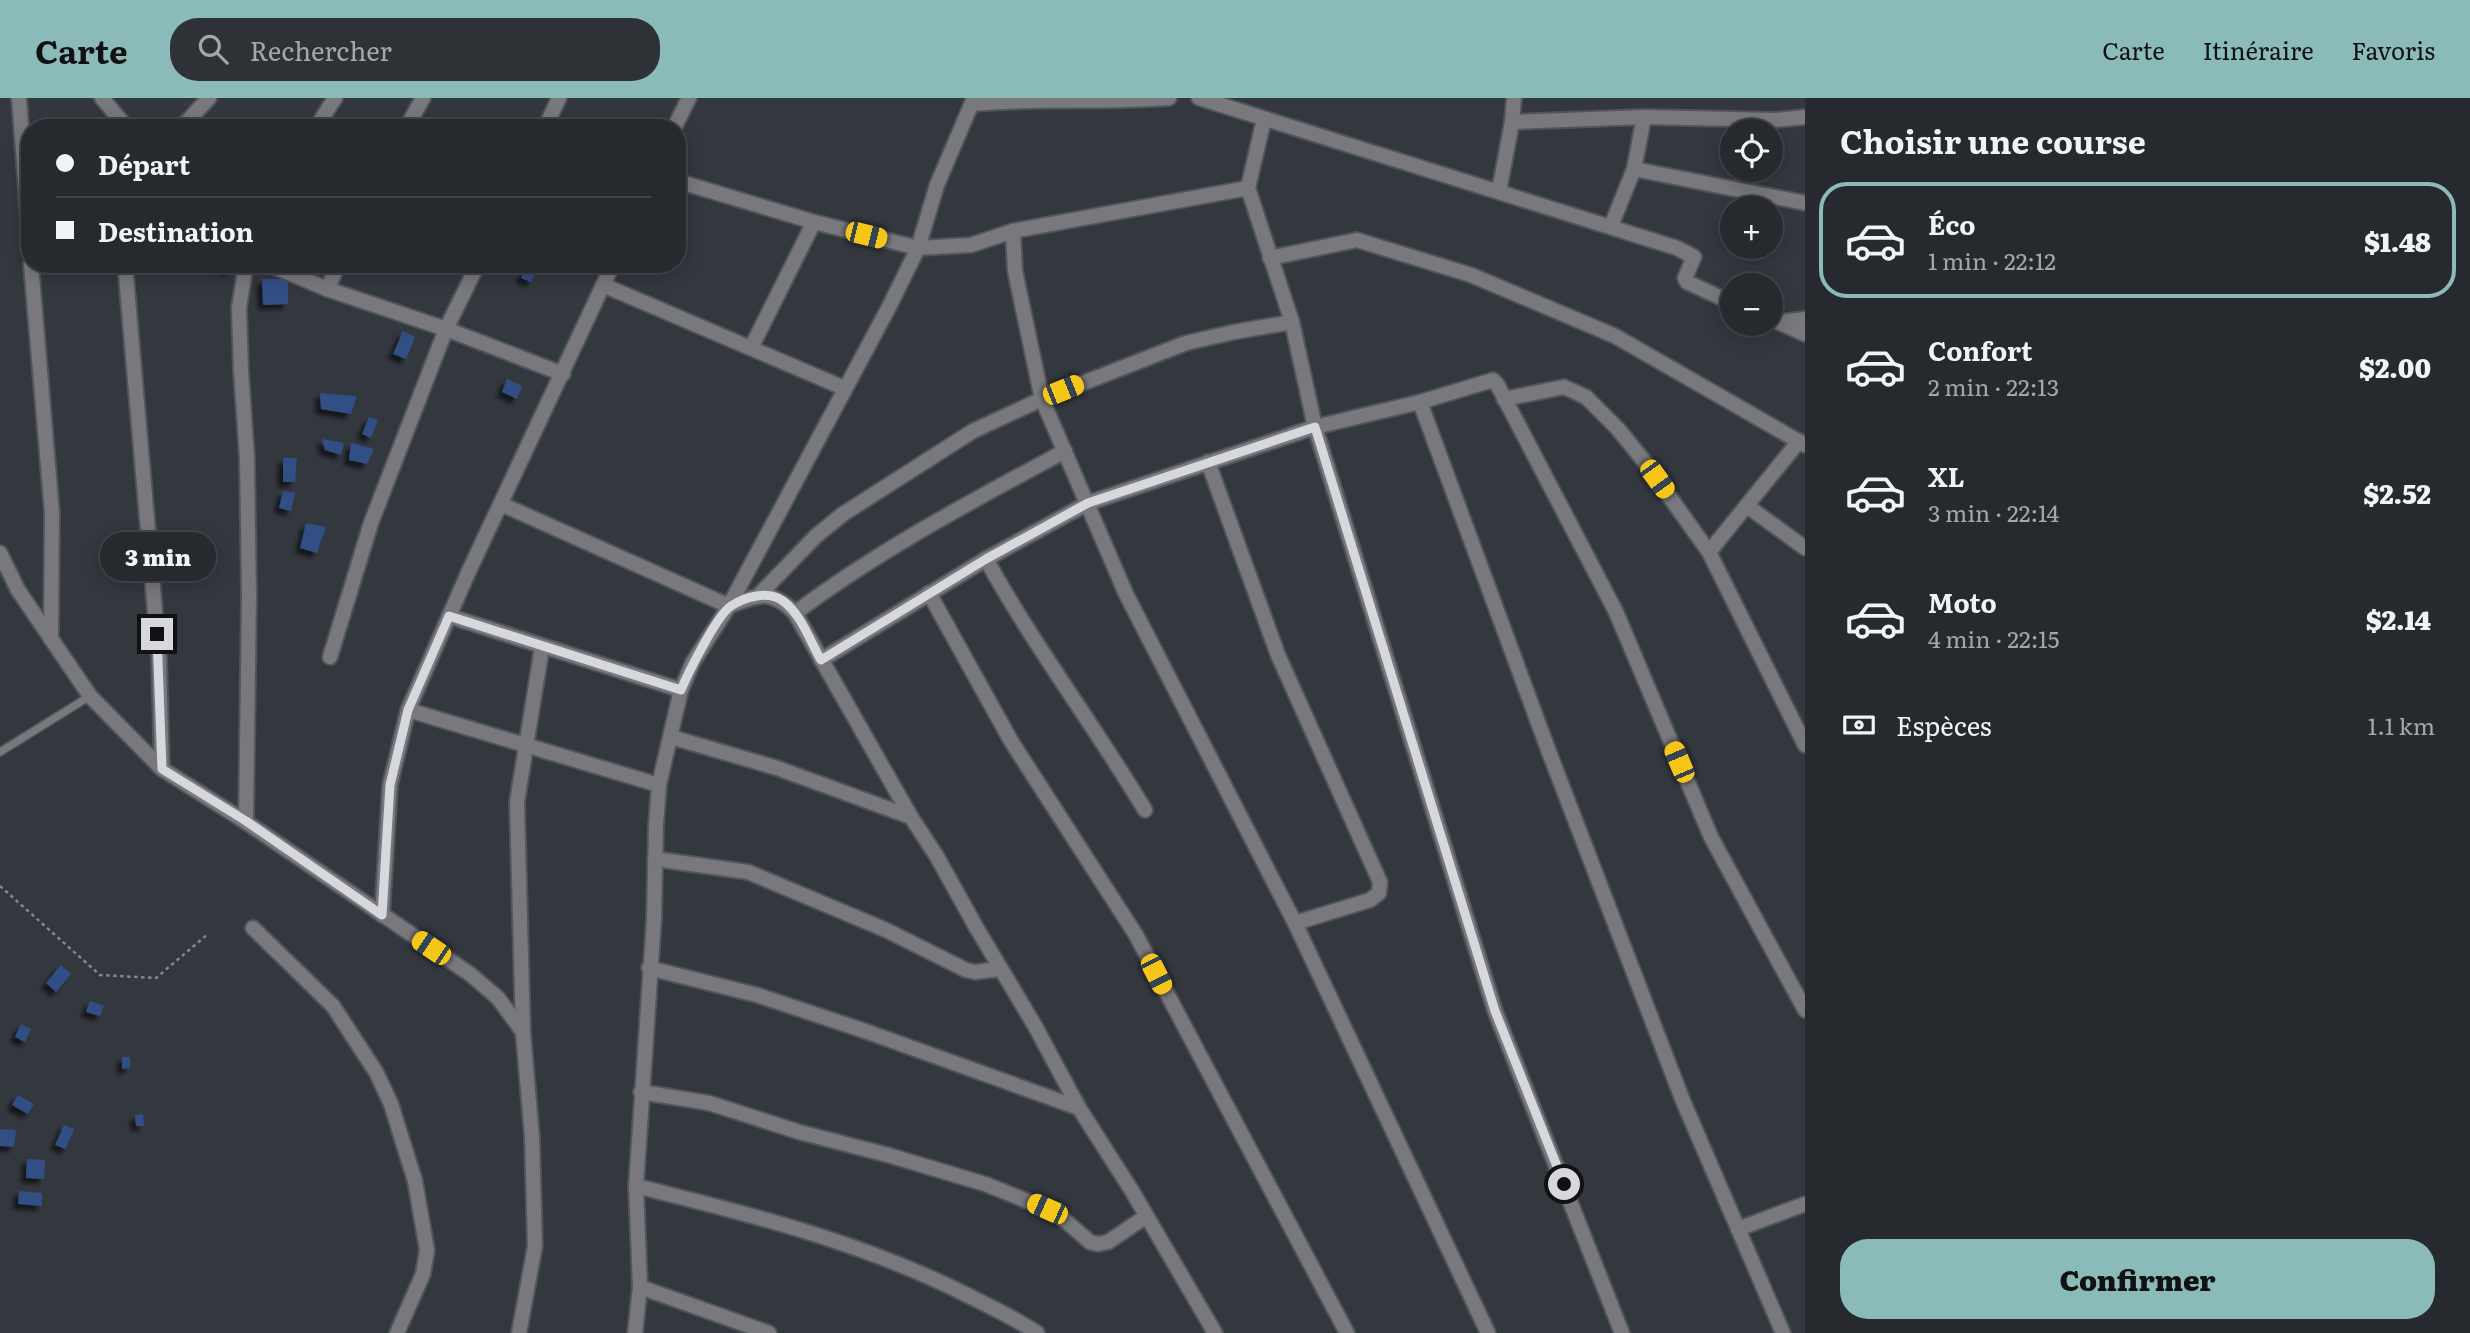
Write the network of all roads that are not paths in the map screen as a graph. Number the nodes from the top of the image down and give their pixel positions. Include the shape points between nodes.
1 (19, 98) edge
2 (102, 98) edge
3 (209, 98) edge
4 (335, 98) edge
5 (423, 98) edge
6 (559, 98) edge
7 (689, 98) edge
8 (1169, 98) edge
9 (1199, 98) edge
10 (1514, 98) edge
11 (973, 101) edge
12 (1644, 117) junction
13 (1805, 117) edge
14 (120, 119) edge
15 (189, 119) edge
16 (322, 119) edge
17 (411, 119) edge
18 (549, 119) edge
19 (678, 119) edge
20 (1264, 119) junction
21 (1512, 122) junction
22 (21, 125) edge
23 (1634, 169) junction
24 (686, 184) edge
25 (1248, 188) junction
26 (1499, 191) junction
27 (1805, 203) edge
28 (814, 222) junction
29 (1611, 226) junction
30 (1013, 231) junction
31 (918, 248) junction
32 (1270, 258) junction
33 (32, 273) edge
34 (126, 273) edge
35 (245, 273) edge
36 (289, 273) edge
37 (335, 273) edge
38 (474, 273) edge
39 (609, 273) edge
40 (603, 285) junction
41 (327, 289) junction
42 (1720, 297) edge
43 (1805, 319) edge
44 (1783, 320) edge
45 (1292, 322) junction
46 (1783, 324) edge
47 (446, 329) junction
48 (1805, 334) edge
49 (751, 348) junction
50 (563, 374) junction
51 (844, 388) junction
52 (1042, 399) junction
53 (1504, 400) junction
54 (1420, 402) junction
55 (1315, 427) junction
56 (1802, 443) edge
57 (1065, 451) junction
58 (1208, 463) junction
59 (1088, 503) junction
60 (501, 504) junction
61 (1747, 506) junction
62 (1805, 548) edge
63 (1709, 552) junction
64 (0, 553) edge
65 (986, 559) junction
66 (929, 593) junction
67 (759, 595) junction
68 (729, 606) junction
69 (794, 613) junction
70 (449, 616) junction
71 (51, 641) junction
72 (542, 647) junction
73 (330, 657) dead end
74 (821, 660) junction
75 (681, 690) junction
76 (90, 696) junction
77 (408, 710) junction
78 (671, 737) junction
79 (525, 743) junction
80 (1805, 745) edge
81 (0, 752) edge
82 (162, 769) junction
83 (659, 785) junction
84 (1145, 810) dead end
85 (911, 817) junction
86 (246, 821) junction
87 (655, 859) junction
88 (382, 915) junction
89 (1295, 923) junction
90 (253, 928) dead end
91 (649, 968) junction
92 (1000, 969) junction
93 (1805, 1010) edge
94 (523, 1032) junction
95 (641, 1092) junction
96 (1079, 1108) junction
97 (636, 1186) junction
98 (1805, 1204) edge
99 (1145, 1217) junction
100 (1738, 1229) junction
101 (640, 1287) junction
102 (397, 1333) edge
103 (519, 1333) edge
104 (635, 1333) edge
105 (769, 1333) edge
106 (1037, 1333) edge
107 (1215, 1333) edge
108 (1347, 1333) edge
109 (1488, 1333) edge
110 (1622, 1333) edge
111 (1783, 1333) edge

1 - 22 street
2 - 14 street
3 - 15 street
4 - 16 street
5 - 17 street
6 - 18 street
7 - 19 street
8 - 11 street
9 - 20 street
10 - 21 street
11 - 31 street via 937,185
12 - 13 street
12 - 21 street
12 - 23 street
20 - 25 street
20 - 26 street
21 - 26 street
23 - 27 street
23 - 29 street
24 - 28 street
25 - 30 street
25 - 32 street
26 - 29 street
28 - 31 street
28 - 49 street
29 - 42 street via 1692,254 1687,282
30 - 31 street via 971,245
30 - 52 street via 1015,271
31 - 51 street
32 - 45 street
32 - 56 street via 1357,240 1471,275 1615,336
33 - 71 street via 52,513
34 - 82 street via 159,658
35 - 86 street via 239,308 249,595
36 - 41 street
37 - 41 street
38 - 47 street
39 - 40 street
40 - 49 street
40 - 50 street
41 - 47 street
43 - 44 street
45 - 52 street via 1186,343
45 - 55 street
46 - 48 street
47 - 50 street
47 - 73 street via 371,523
49 - 51 street
50 - 60 street
51 - 68 street
52 - 57 street
52 - 67 street via 973,431 843,514
53 - 54 street via 1493,380
53 - 63 street via 1564,387 1586,397 1644,461
53 - 93 street via 1616,612 1711,837
54 - 55 street
54 - 100 street via 1682,1101
55 - 58 street
55 - 110 street via 1495,1011
56 - 61 street
57 - 59 street
57 - 69 street via 902,541
58 - 59 street
58 - 89 street via 1278,655 1380,882 1379,893 1370,900
59 - 65 street
59 - 89 street via 1126,594
60 - 68 street
60 - 70 street
61 - 62 street
61 - 63 street
63 - 80 street
64 - 71 street
65 - 66 street
65 - 84 street via 1050,667
66 - 74 street
66 - 108 street via 1011,741 1136,935
67 - 68 street
67 - 69 street via 782,600
68 - 75 street
69 - 74 street
70 - 72 street
70 - 77 street
71 - 76 street
72 - 75 street
72 - 79 street
74 - 85 street
75 - 78 street
76 - 81 lane
76 - 82 street
77 - 79 street
77 - 88 street via 390,785
78 - 83 street
78 - 85 street via 777,768
79 - 83 street
79 - 94 street via 517,802
82 - 86 street
83 - 87 street
85 - 92 street
86 - 88 street
87 - 91 street
87 - 92 street via 748,872 886,930 966,970
88 - 94 street via 470,974 498,998
89 - 109 street
90 - 102 street via 333,1006 391,1104 415,1181 427,1250 423,1274
91 - 95 street
91 - 96 street via 757,995
92 - 96 street
94 - 103 street via 533,1137 535,1246
95 - 97 street
95 - 99 street via 709,1103 985,1184 1047,1209 1098,1244
96 - 99 street
97 - 101 street
97 - 106 street via 850,1244 951,1287
98 - 100 street
99 - 107 street
100 - 111 street
101 - 104 street
101 - 105 street

